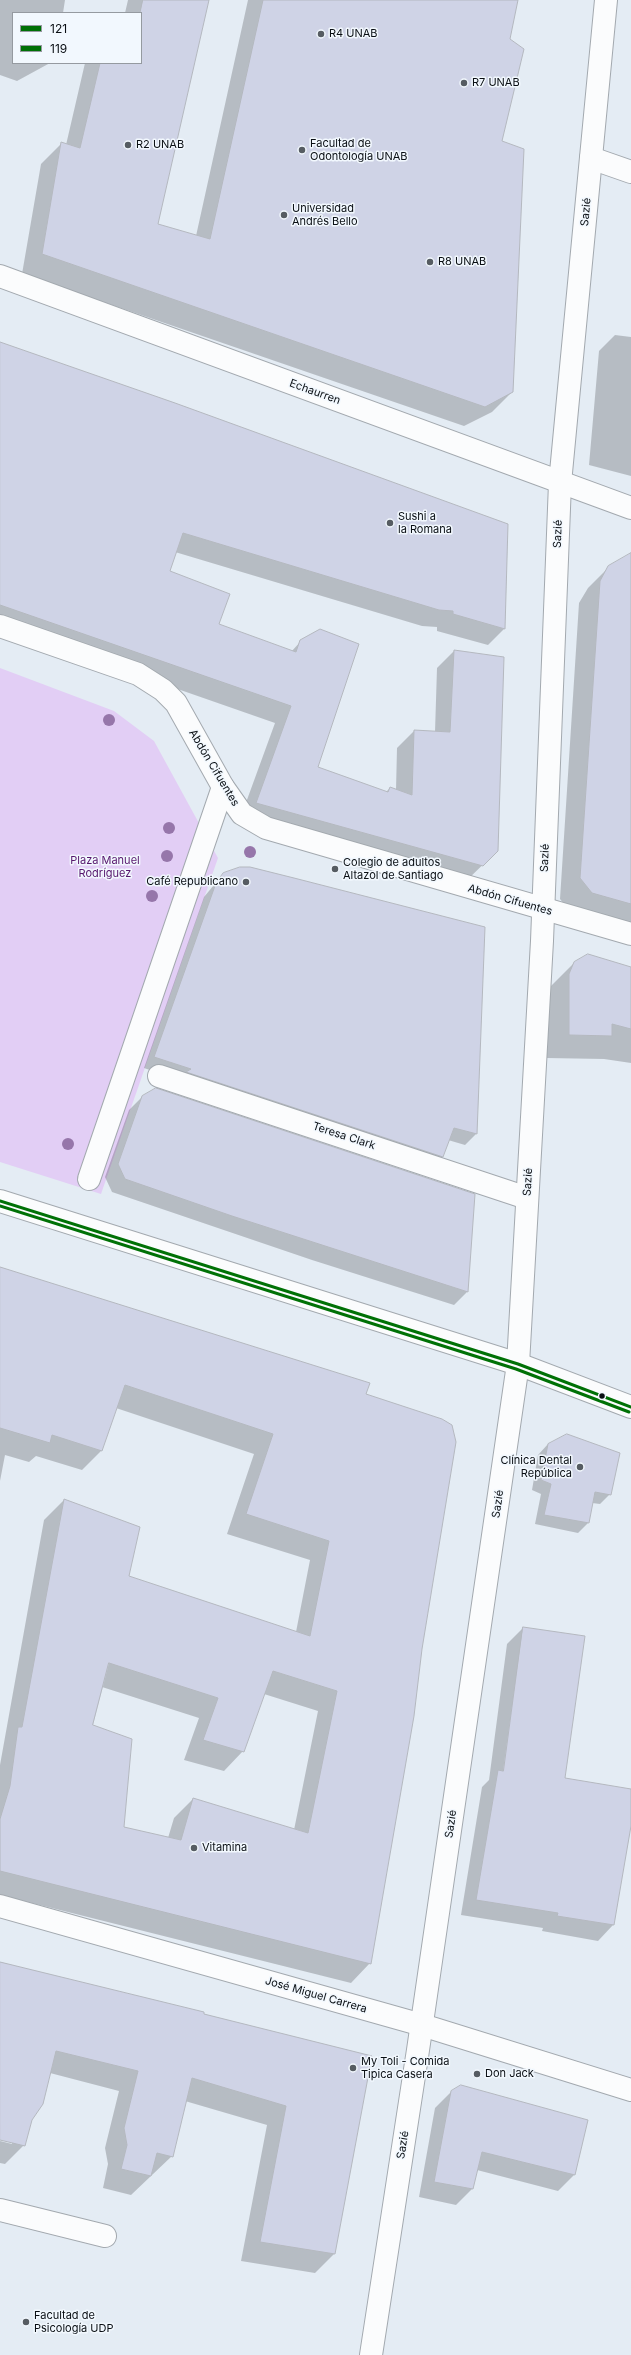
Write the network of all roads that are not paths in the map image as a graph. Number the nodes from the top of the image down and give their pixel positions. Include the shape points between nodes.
1 (606, 0) edge
2 (591, 158) junction
3 (631, 172) edge
4 (0, 276) edge
5 (560, 483) junction
6 (631, 508) edge
7 (0, 626) edge
8 (223, 787) junction
9 (543, 909) junction
10 (631, 934) edge
11 (159, 1076) dead end
12 (90, 1179) dead end
13 (528, 1198) junction
14 (0, 1201) edge
15 (518, 1364) junction
16 (631, 1407) edge
17 (0, 1906) edge
18 (422, 2025) junction
19 (631, 2090) edge
20 (0, 2210) edge
21 (105, 2236) dead end
22 (371, 2355) edge

1 - 2 street, Sazié
2 - 3 street
2 - 5 street, Sazié
4 - 5 street, Echaurren
5 - 6 street, Echaurren
5 - 9 street, Sazié
7 - 8 street, Abdón Cifuentes via 138,674 163,690 176,704
8 - 9 street, Abdón Cifuentes via 242,814 266,828
8 - 12 street
9 - 10 street, Abdón Cifuentes
9 - 13 street, Sazié
11 - 13 street, Teresa Clark
13 - 15 street, Sazié
14 - 15 street
15 - 16 street
15 - 18 street, Sazié
17 - 18 street, José Miguel Carrera
18 - 19 street, José Miguel Carrera
18 - 22 street, Sazié
20 - 21 street

